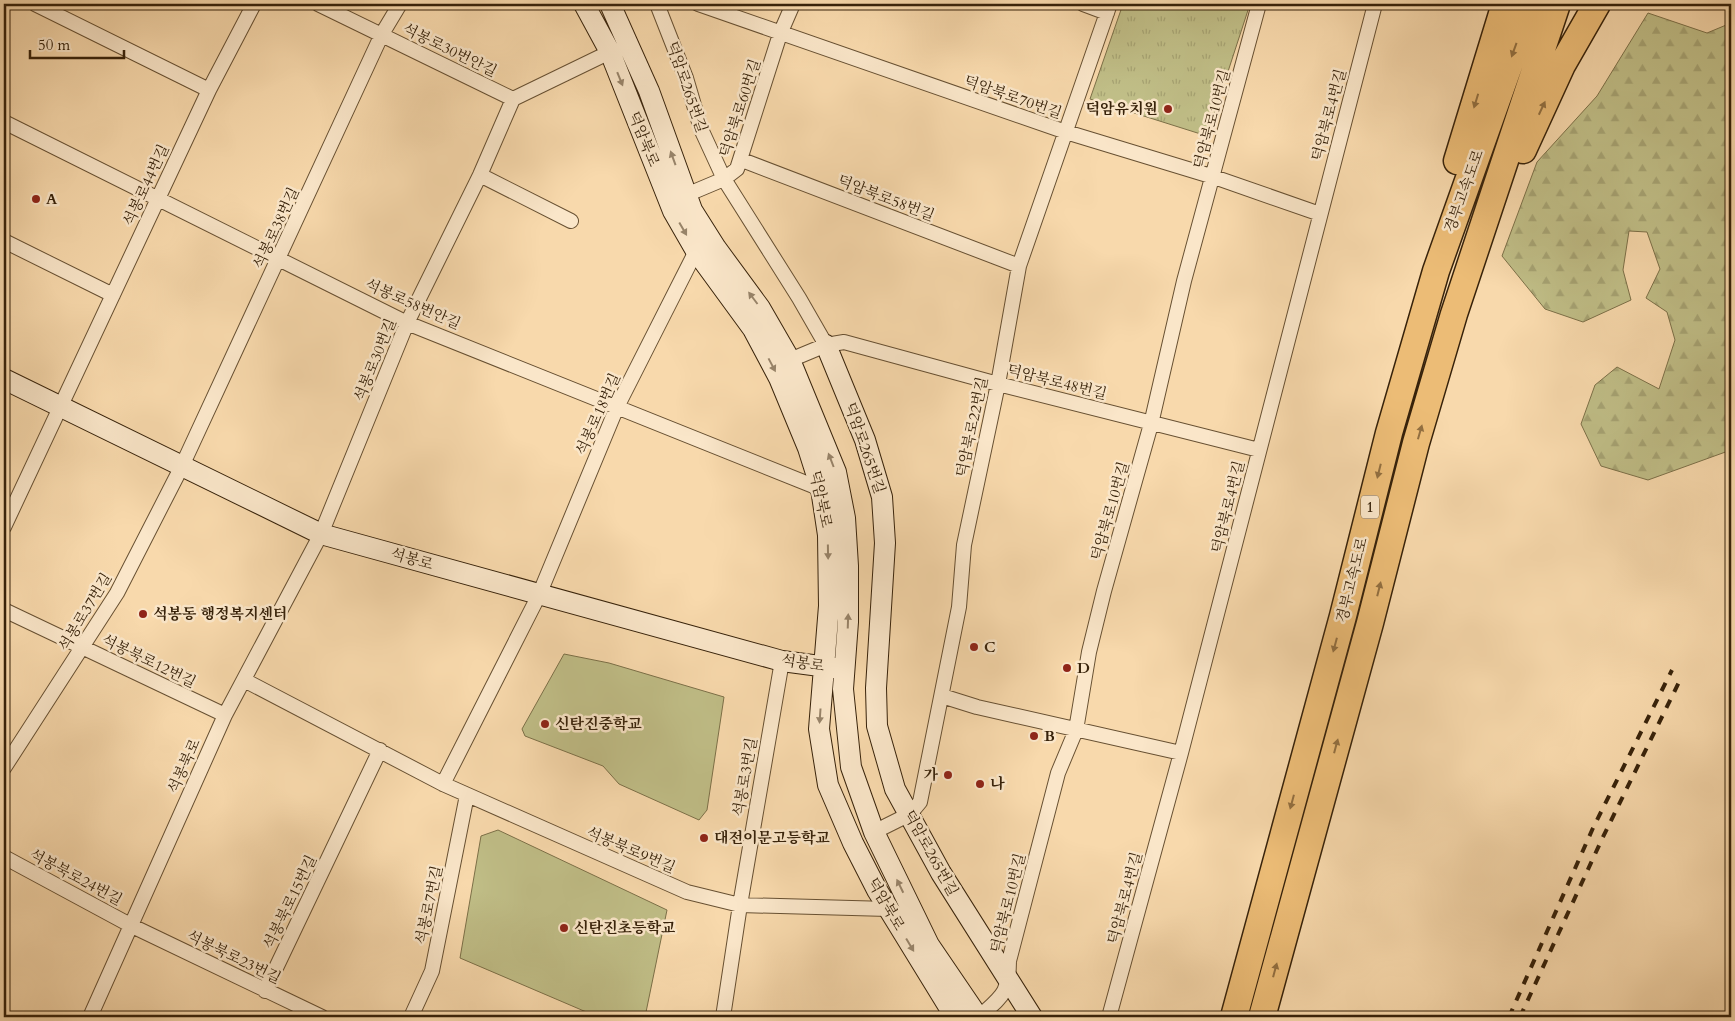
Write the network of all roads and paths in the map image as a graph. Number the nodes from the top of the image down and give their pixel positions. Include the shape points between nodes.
1 (35, 4) edge
2 (254, 4) edge
3 (318, 4) edge
4 (400, 4) edge
5 (584, 4) edge
6 (610, 4) edge
7 (657, 4) edge
8 (698, 4) edge
9 (793, 4) edge
10 (1083, 4) edge
11 (1259, 4) edge
12 (1375, 4) edge
13 (1505, 4) edge
14 (1530, 4) edge
15 (1557, 4) edge
16 (1597, 4) edge
17 (1109, 8) edge
18 (382, 34) junction
19 (780, 34) junction
20 (610, 52) junction
21 (209, 90) junction
22 (513, 99) junction
23 (4, 122) edge
24 (1066, 132) junction
25 (742, 160) junction
26 (480, 175) junction
27 (1214, 177) junction
28 (724, 179) junction
29 (686, 194) junction
30 (158, 197) junction
31 (1320, 214) junction
32 (571, 221) dead end
33 (4, 241) edge
34 (696, 251) junction
35 (280, 258) junction
36 (1020, 266) junction
37 (113, 295) junction
38 (1454, 314) junction
39 (408, 323) junction
40 (826, 345) junction
41 (790, 360) junction
42 (4, 379) edge
43 (998, 384) junction
44 (61, 407) junction
45 (617, 407) junction
46 (1151, 424) junction
47 (1389, 433) junction
48 (1259, 450) junction
49 (182, 466) junction
50 (822, 489) junction
51 (4, 527) edge
52 (321, 534) junction
53 (539, 595) junction
54 (4, 610) edge
55 (83, 647) junction
56 (782, 661) junction
57 (823, 667) junction
58 (845, 669) junction
59 (244, 680) junction
60 (942, 696) junction
61 (225, 715) junction
62 (1076, 730) junction
63 (380, 750) junction
64 (1181, 753) junction
65 (4, 768) edge
66 (443, 784) junction
67 (467, 795) junction
68 (910, 814) junction
69 (874, 832) junction
70 (4, 857) edge
71 (740, 905) junction
72 (888, 908) junction
73 (132, 926) junction
74 (1009, 984) junction
75 (265, 991) junction
76 (90, 1017) edge
77 (322, 1017) edge
78 (411, 1017) edge
79 (723, 1017) edge
80 (955, 1017) edge
81 (979, 1017) edge
82 (1032, 1017) edge
83 (1110, 1017) edge
84 (1234, 1017) edge
85 (1262, 1017) edge

1 - 21 street
2 - 21 street, 석봉로44번길
3 - 18 street, 석봉로30번안길
4 - 18 street, 석봉로38번길
5 - 20 street, 덕암북로
29 -> 6 street, 덕암북로 via 649,91
7 - 28 street, 덕암로265번길 via 686,78 701,129
8 - 19 street, 덕암북로70번길
9 - 19 street, 덕암북로60번길
10 - 17 street, 덕암북로22번길
11 - 27 street, 덕암북로10번길
12 - 31 street, 덕암북로4번길
13 -> 47 highway via 1439,217
14 -> 47 highway, 경부고속도로 / 1 via 1436,271
15 - 38 highway, 경부고속도로 / 1
38 -> 16 highway via 1494,214 1549,94
17 - 24 street, 덕암북로22번길
18 - 22 street, 석봉로30번안길
18 - 35 street, 석봉로38번길
19 - 24 street, 덕암북로70번길
19 - 25 street, 덕암북로60번길
20 - 22 street
20 -> 34 street, 덕암북로 via 673,211
21 - 30 street, 석봉로44번길
22 - 26 street, 석봉로30번길
23 - 30 street, 석봉로58번안길
24 - 27 street, 덕암북로70번길
24 - 36 street, 덕암북로22번길
25 - 28 street, 덕암북로60번길 via 737,169
25 - 36 street, 덕암북로58번길
26 - 32 street
26 - 39 street, 석봉로30번길
27 - 31 street, 덕암북로70번길
27 - 46 street, 덕암북로10번길 via 1184,281
28 - 29 street, 덕암북로60번길
28 - 40 street, 덕암로265번길
41 -> 29 street, 덕암북로 via 760,308 692,210
30 - 35 street, 석봉로58번안길
30 - 37 street, 석봉로44번길
31 - 48 street, 덕암북로4번길
33 - 37 street
34 - 45 street, 석봉로18번길
34 -> 50 street, 덕암북로 via 753,330 779,378
35 - 39 street, 석봉로58번안길
35 - 49 street, 석봉로38번길
36 - 43 street, 덕암북로22번길
37 - 44 street, 석봉로44번길
85 -> 38 highway, 경부고속도로 / 1 via 1416,443
39 - 45 street, 석봉로58번안길
39 - 52 street, 석봉로30번길
40 - 41 street, 덕암북로48번길
40 - 43 street, 덕암북로48번길 via 844,342
40 - 68 street, 덕암로265번길 via 865,440 882,497 885,543 876,688 877,726 895,789
58 -> 41 street, 덕암북로 via 848,622 845,518 836,472
42 - 44 street, 석봉로
43 - 46 street, 덕암북로48번길
43 - 60 street, 덕암북로22번길 via 964,545 959,607
44 - 49 street, 석봉로
44 - 51 street, 석봉로44번길
45 - 50 street, 석봉로58번안길
45 - 53 street, 석봉로18번길
46 - 48 street, 덕암북로48번길
46 - 62 street, 덕암북로10번길 via 1091,643
47 -> 84 highway, 경부고속도로 / 1
48 - 64 street, 덕암북로4번길
49 - 52 street, 석봉로
49 - 55 street, 석봉로37번길 via 117,593
50 -> 57 street, 덕암북로 via 828,535 829,606
52 - 53 street, 석봉로
52 - 59 street, 석봉북로
53 - 56 street, 석봉로
53 - 66 street
54 - 55 street, 석봉북로12번길
55 - 61 street, 석봉북로12번길
55 - 65 street, 석봉로37번길
56 - 57 street, 석봉로
56 - 71 street, 석봉로3번길
57 - 58 street, 석봉로
57 -> 72 street, 덕암북로 via 819,729 828,785 853,843
58 - 69 street, 덕암북로 via 843,689 851,767
59 - 61 street, 석봉북로
59 - 63 street, 석봉북로9번길
60 - 62 street
60 - 68 street, 덕암북로22번길 via 920,802
61 - 73 street, 석봉북로
62 - 64 street
62 - 74 street, 덕암북로10번길 via 1058,773 1009,961
63 - 66 street, 석봉북로9번길
63 - 75 street, 석봉북로15번길
64 - 83 street, 덕암북로4번길
66 - 67 street, 석봉북로9번길
67 - 71 street, 석봉북로9번길 via 687,892
67 - 78 street, 석봉로7번길 via 432,971
68 - 69 street
68 - 74 street, 덕암로265번길 via 941,873
81 -> 69 street, 덕암북로 via 929,946
70 - 73 street, 석봉북로24번길
71 - 72 street, 석봉북로9번길
71 - 79 street, 석봉로3번길
72 -> 80 street, 덕암북로
73 - 75 street, 석봉북로23번길
73 - 76 street, 석봉북로
74 - 81 street via 998,1000
74 - 82 street, 덕암로265번길
75 - 77 street, 석봉북로23번길

